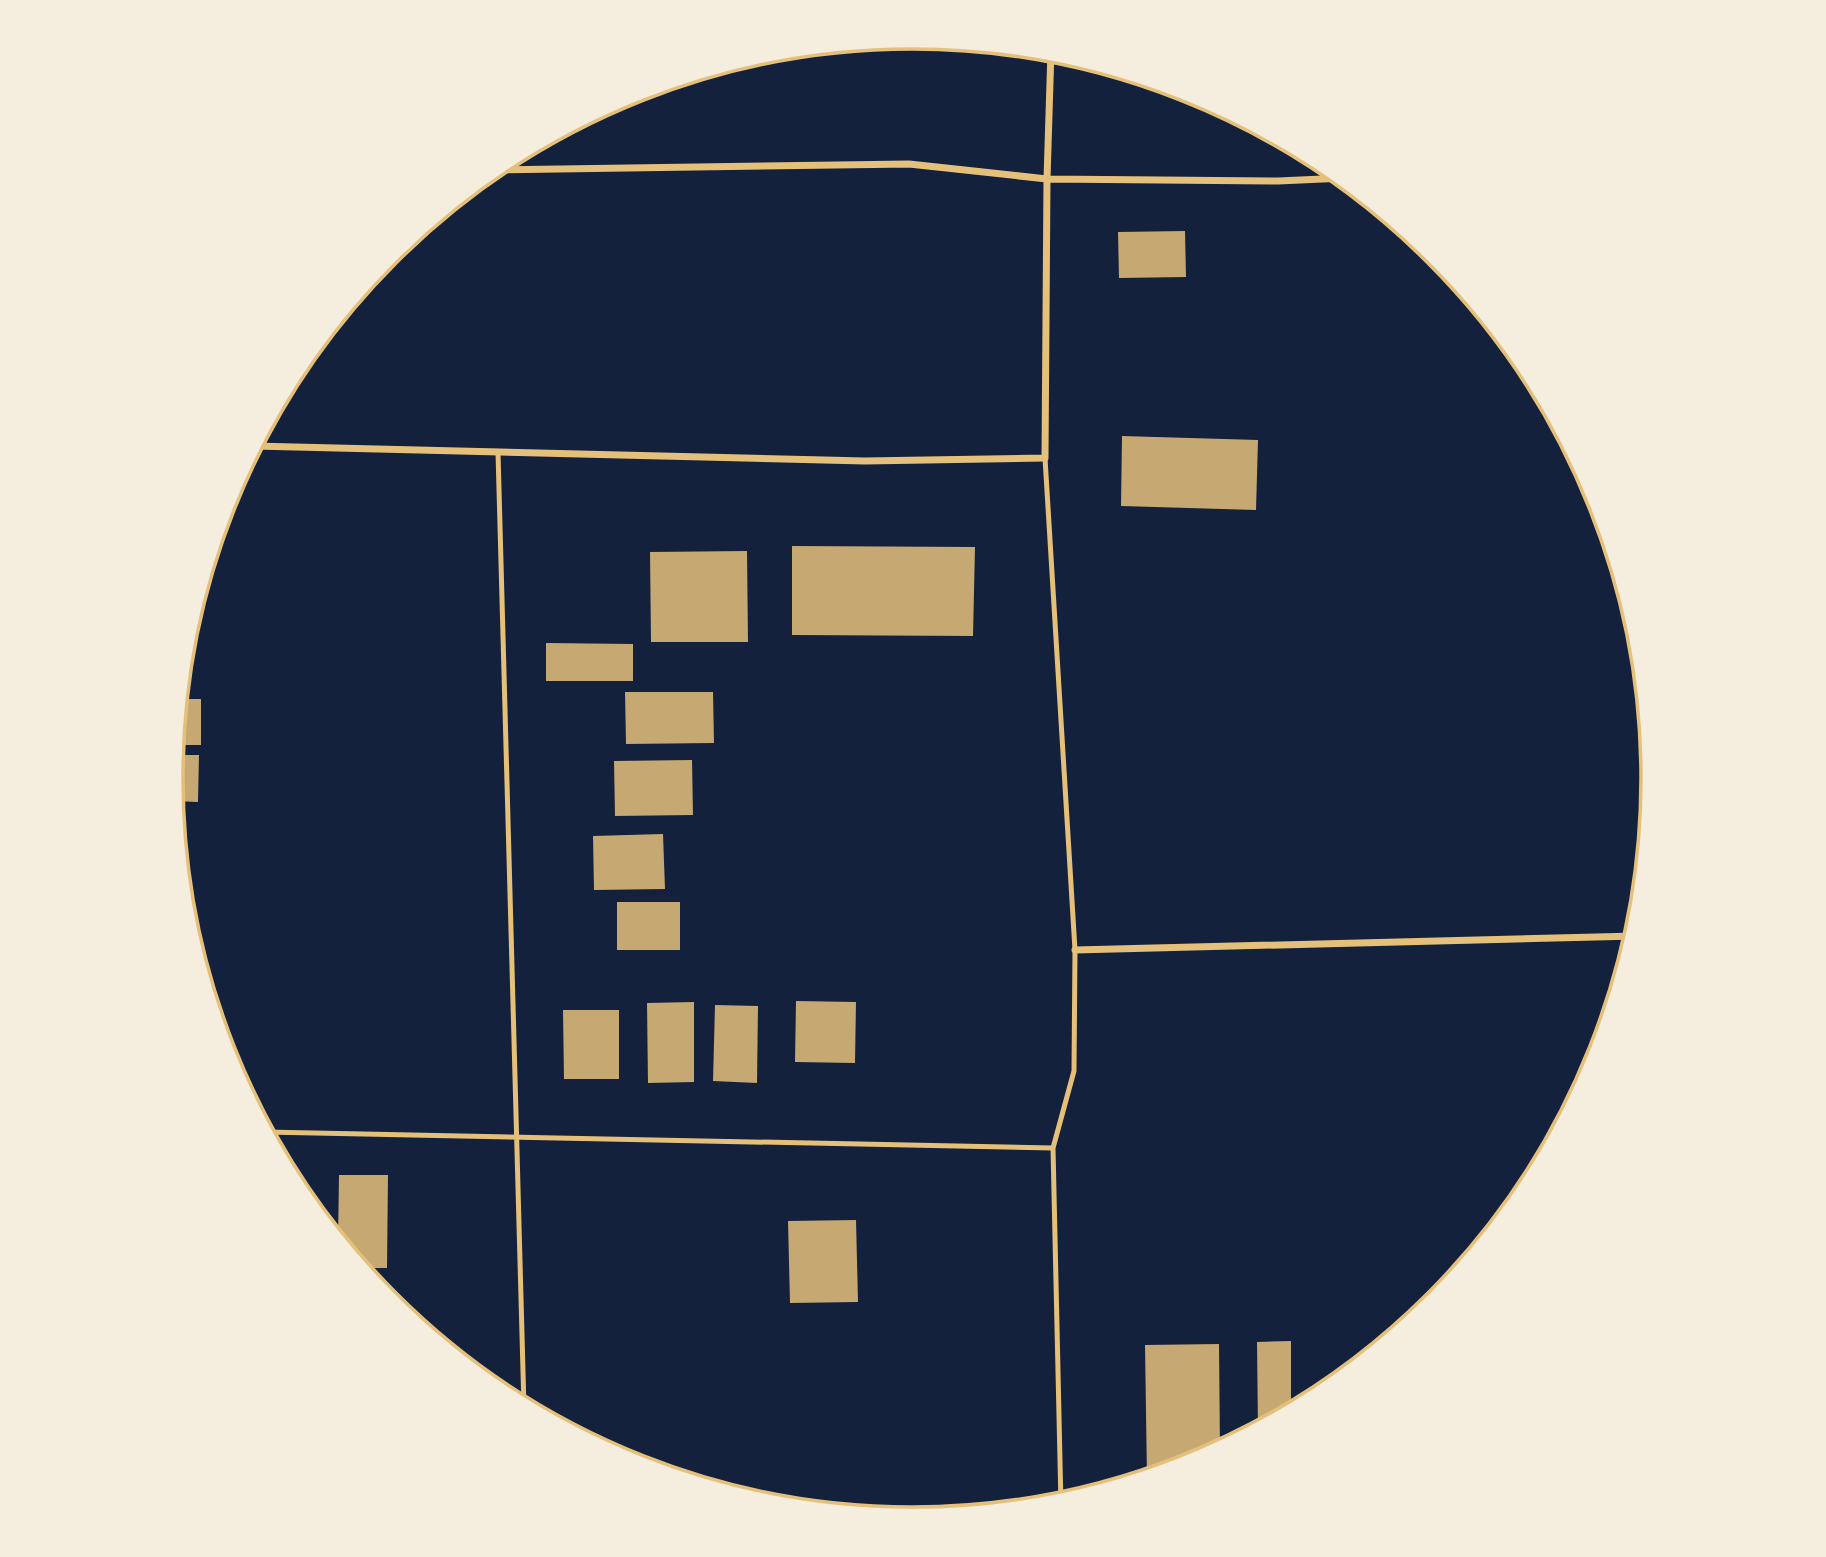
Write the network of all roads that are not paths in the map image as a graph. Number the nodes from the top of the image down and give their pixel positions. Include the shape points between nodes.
1 (1051, 62) edge
2 (512, 170) edge
3 (1047, 179) junction
4 (1327, 179) edge
5 (264, 446) edge
6 (498, 452) junction
7 (1045, 458) junction
8 (1625, 936) edge
9 (1074, 950) junction
10 (275, 1132) edge
11 (519, 1137) junction
12 (1053, 1148) junction
13 (524, 1395) edge
14 (1061, 1493) edge

1 - 3 street
2 - 3 street via 909,164
3 - 4 street
3 - 7 street
5 - 6 street
6 - 7 street via 865,461
6 - 11 lane
7 - 9 lane
8 - 9 street
9 - 12 lane via 1074,1071
10 - 11 lane
11 - 12 lane
11 - 13 lane
12 - 14 lane

